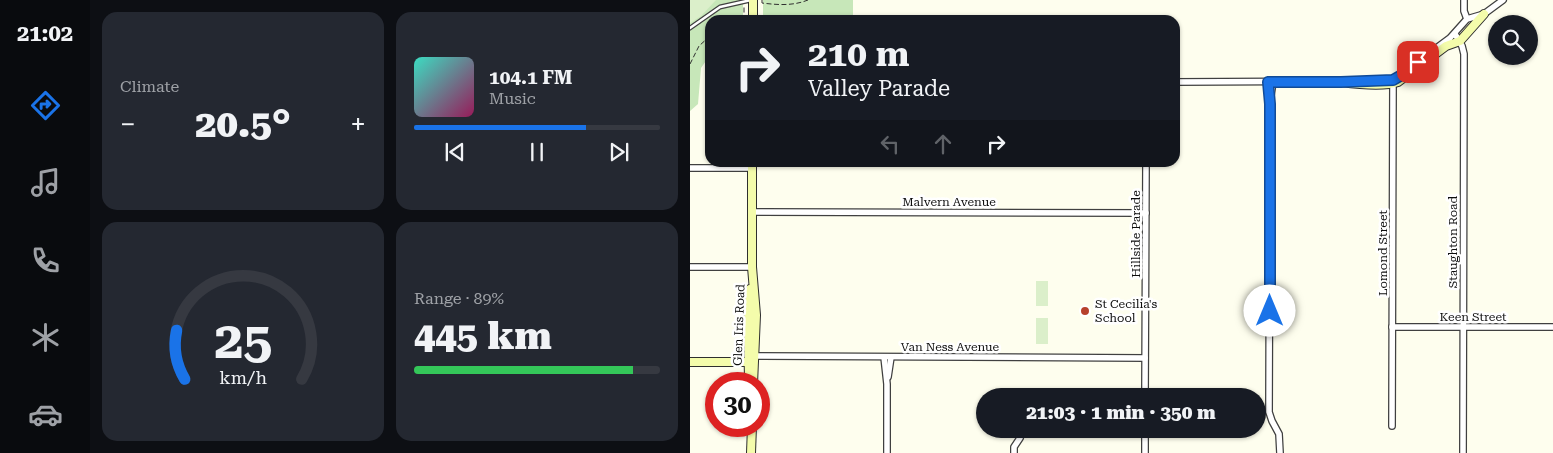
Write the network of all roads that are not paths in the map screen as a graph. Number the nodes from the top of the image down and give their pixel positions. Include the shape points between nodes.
1 (752, 0) edge
2 (1464, 0) edge
3 (1503, 0) edge
4 (744, 1) edge
5 (1484, 14) junction
6 (709, 15) edge
7 (753, 15) edge
8 (705, 18) edge
9 (1467, 19) junction
10 (690, 28) edge
11 (1458, 37) junction
12 (1180, 82) edge
13 (1270, 82) junction
14 (1341, 82) joint
15 (1393, 82) junction
16 (711, 167) edge
17 (752, 167) edge
18 (1146, 167) edge
19 (690, 168) edge
20 (752, 212) junction
21 (1146, 213) junction
22 (690, 267) edge
23 (752, 267) junction
24 (1392, 327) junction
25 (1463, 327) junction
26 (1553, 327) edge
27 (884, 357) junction
28 (891, 357) junction
29 (1145, 358) junction
30 (751, 359) junction
31 (690, 362) edge
32 (750, 372) edge
33 (754, 372) edge
34 (887, 384) junction
35 (1145, 388) edge
36 (1392, 426) dead end
37 (752, 437) edge
38 (1020, 438) dead end
39 (1145, 438) edge
40 (752, 453) edge
41 (887, 453) edge
42 (1014, 453) edge
43 (1145, 453) edge
44 (1280, 453) edge
45 (1463, 453) edge

1 - 4 lane
1 - 7 main road
2 - 9 street
3 - 5 street
4 - 6 lane via 720,7
5 - 9 street
5 - 11 main road
8 - 10 lane
9 - 11 street
11 - 15 main road via 1402,79
11 - 25 street, Staughton Road via 1464,54
12 - 13 street
13 - 14 street
13 - 44 street via 1269,412 1280,436
14 - 15 main road
15 - 24 street, Lomond Street
16 - 19 street
17 - 20 main road, Glen Iris Road
18 - 21 street, Hillside Parade
20 - 21 street, Malvern Avenue
20 - 23 main road, Glen Iris Road
21 - 29 street, Hillside Parade
22 - 23 street
23 - 30 main road, Glen Iris Road via 748,319
23 - 30 main road, Glen Iris Road via 756,315
24 - 25 street, Keen Street
24 - 36 street, Lomond Street
25 - 26 street, Keen Street
25 - 45 street, Staughton Road
27 - 28 street, Van Ness Avenue
27 - 30 street, Van Ness Avenue
27 - 34 street
28 - 29 street, Van Ness Avenue
28 - 34 street
29 - 35 street, Hillside Parade
30 - 31 main road
30 - 32 main road, Glen Iris Road
30 - 33 main road, Glen Iris Road
34 - 41 street
37 - 40 main road
38 - 42 street
39 - 43 street

